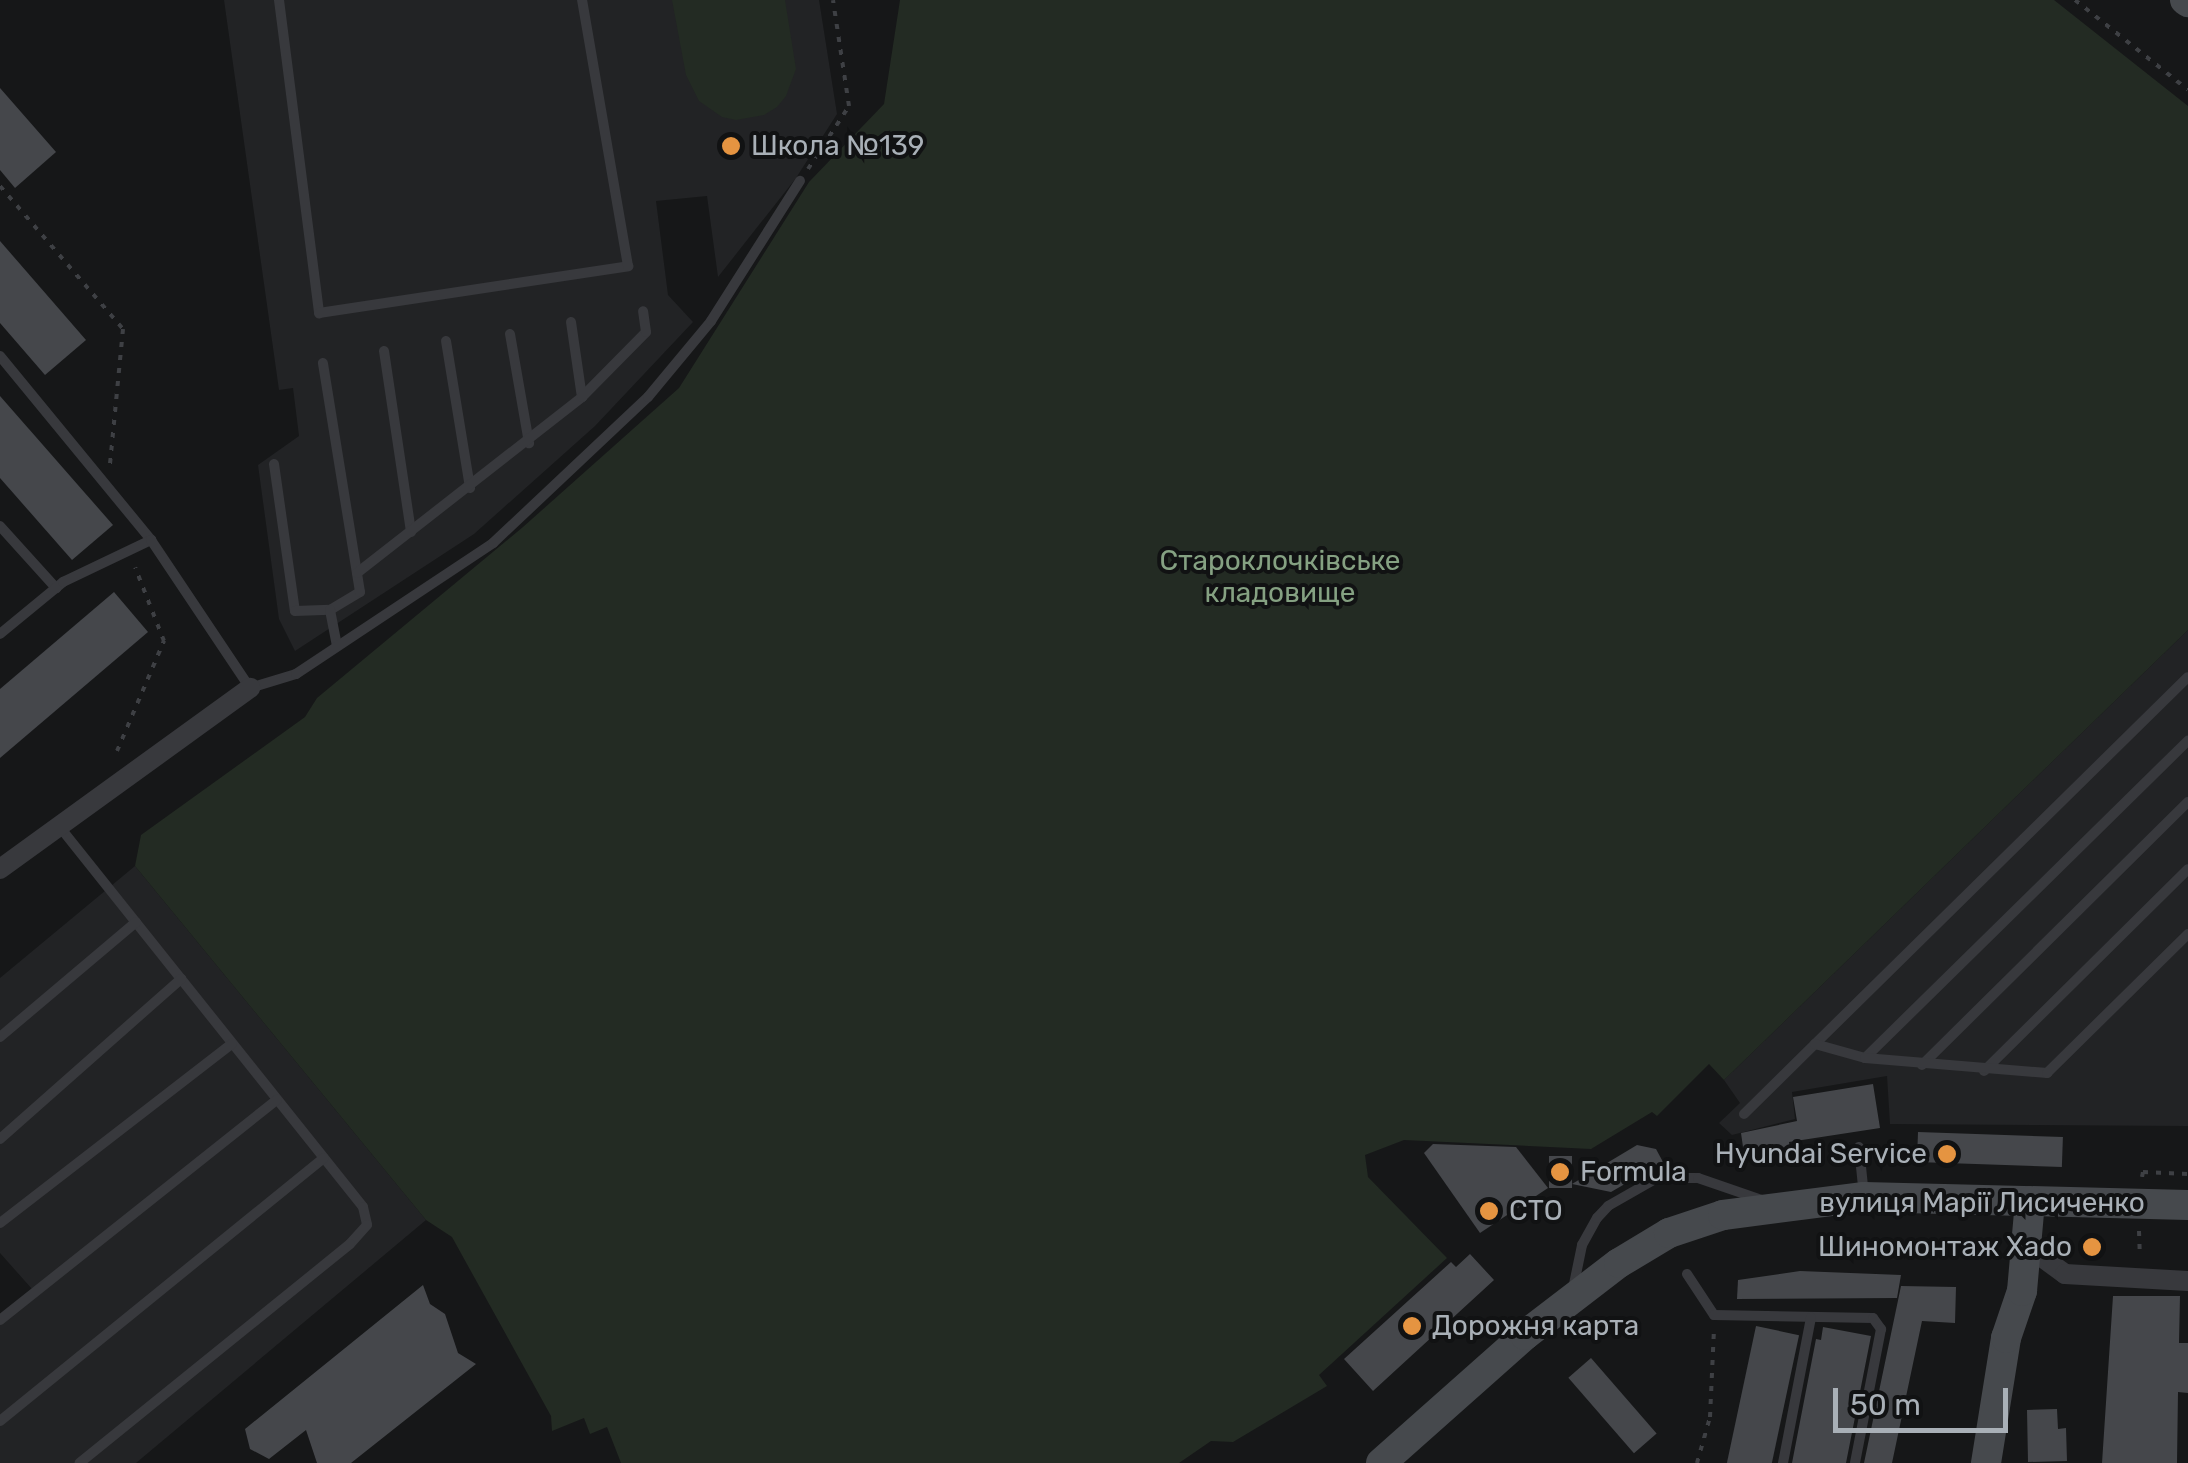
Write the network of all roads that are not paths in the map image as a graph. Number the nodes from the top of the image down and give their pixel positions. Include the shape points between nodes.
1 (279, 0) edge
2 (582, 0) edge
3 (800, 181) road end
4 (643, 311) dead end
5 (571, 322) dead end
6 (510, 334) dead end
7 (446, 341) dead end
8 (384, 351) dead end
9 (0, 356) edge
10 (323, 363) dead end
11 (582, 397) junction
12 (529, 442) junction
13 (274, 464) dead end
14 (470, 488) junction
15 (0, 526) edge
16 (411, 532) junction
17 (151, 540) junction
18 (358, 573) junction
19 (56, 588) junction
20 (330, 610) junction
21 (0, 634) edge
22 (337, 646) junction
23 (2188, 677) edge
24 (250, 688) junction
25 (2188, 741) edge
26 (2188, 802) edge
27 (60, 826) junction
28 (2188, 868) edge
29 (0, 869) edge
30 (136, 922) junction
31 (2188, 934) edge
32 (181, 979) junction
33 (0, 1037) edge
34 (232, 1044) junction
35 (1815, 1044) junction
36 (1865, 1058) junction
37 (1922, 1065) junction
38 (1984, 1071) junction
39 (277, 1100) junction
40 (1744, 1114) dead end
41 (0, 1139) edge
42 (1859, 1147) dead end
43 (324, 1158) junction
44 (1864, 1197) junction
45 (2030, 1202) junction
46 (2188, 1205) edge
47 (1778, 1206) junction
48 (0, 1223) edge
49 (2028, 1246) junction
50 (1688, 1274) dead end
51 (2188, 1280) edge
52 (1571, 1298) junction
53 (1812, 1318) junction
54 (0, 1320) edge
55 (0, 1421) edge
56 (80, 1463) edge
57 (1381, 1463) edge
58 (1783, 1463) edge
59 (1855, 1463) edge
60 (1986, 1463) edge

1 - 2 lane via 319,313 628,266
3 - 22 lane via 711,321 648,397 493,543
4 - 11 lane via 646,332
5 - 11 lane
6 - 12 lane
7 - 14 lane
8 - 16 lane
9 - 17 lane
10 - 18 lane
11 - 12 lane
12 - 14 lane
13 - 20 lane via 295,611
14 - 16 lane
15 - 19 lane
16 - 18 lane
17 - 19 lane
17 - 24 lane
18 - 20 lane via 360,592
19 - 21 lane
20 - 22 lane
22 - 24 lane via 296,674
23 - 35 lane
24 - 27 street
25 - 36 lane
26 - 37 lane
27 - 29 street
27 - 30 lane
28 - 38 lane
30 - 32 lane
30 - 33 lane
31 - 38 lane via 2047,1073
32 - 34 lane
32 - 41 lane
34 - 39 lane
34 - 48 lane
35 - 36 lane
35 - 40 lane
36 - 37 lane
37 - 38 lane
39 - 43 lane
39 - 54 lane
42 - 44 lane
43 - 55 lane
43 - 56 lane via 368,1225
44 - 45 main road, вулиця Марії Лисиченко
44 - 47 main road, вулиця Марії Лисиченко
45 - 46 main road, вулиця Марії Лисиченко
45 - 49 main road
47 - 52 main road, вулиця Марії Лисиченко via 1669,1233
47 - 52 lane via 1698,1178 1657,1178 1597,1218 1582,1245
49 - 51 street via 2065,1274
49 - 60 main road
50 - 53 lane via 1714,1315
52 - 57 main road, вулиця Марії Лисиченко
53 - 58 lane
53 - 59 lane via 1874,1318 1881,1330

